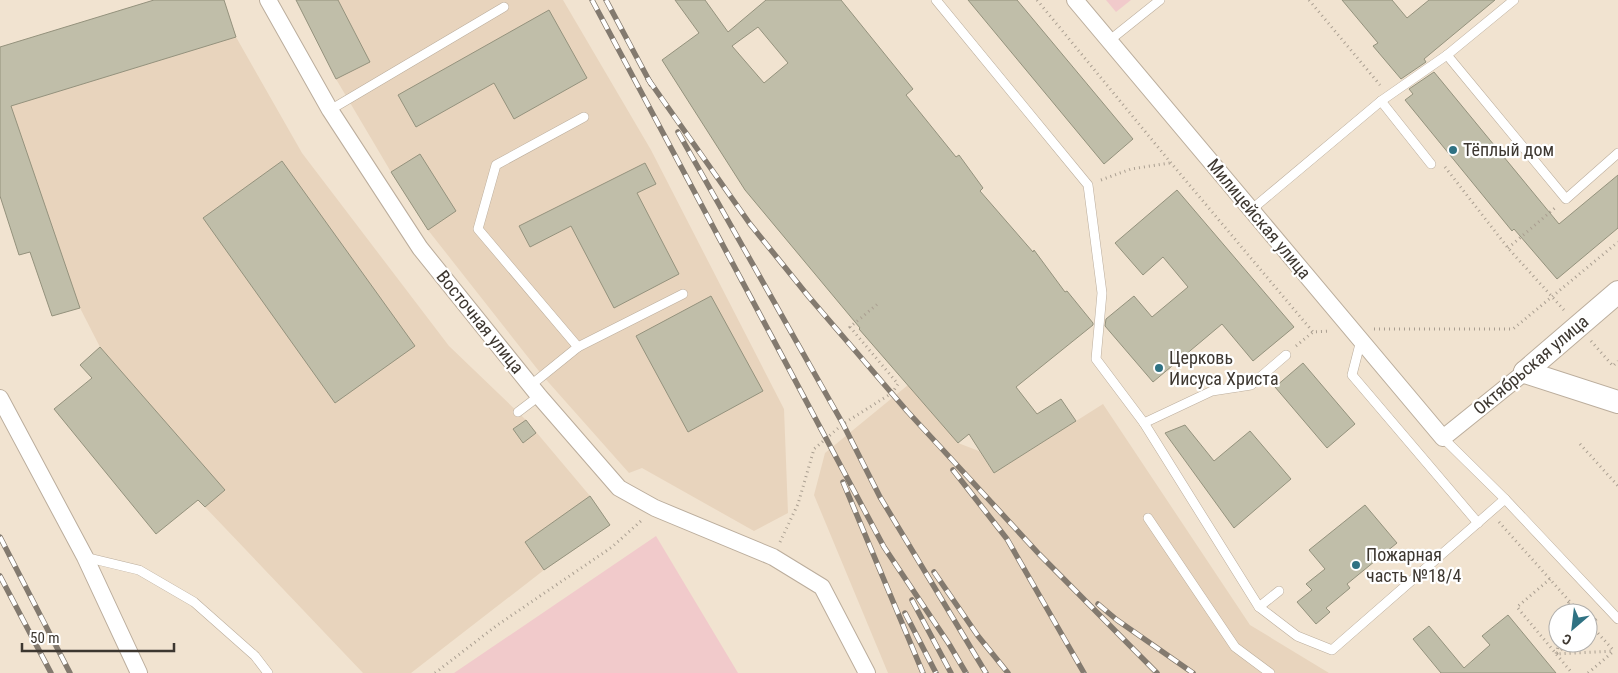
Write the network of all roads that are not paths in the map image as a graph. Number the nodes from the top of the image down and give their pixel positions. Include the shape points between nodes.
1 (268, 0) edge
2 (936, 0) edge
3 (1075, 0) edge
4 (1160, 0) edge
5 (1514, 0) edge
6 (504, 7) dead end
7 (1110, 40) junction
8 (1448, 55) junction
9 (1385, 98) junction
10 (330, 110) junction
11 (584, 117) dead end
12 (1618, 153) edge
13 (1431, 164) dead end
14 (1251, 210) junction
15 (1618, 292) edge
16 (683, 294) dead end
17 (1356, 335) junction
18 (578, 347) junction
19 (1286, 355) road end
20 (1525, 372) junction
21 (535, 391) junction
22 (0, 398) edge
23 (1618, 402) edge
24 (518, 412) dead end
25 (1144, 422) junction
26 (1443, 438) junction
27 (1505, 499) junction
28 (1148, 518) dead end
29 (1478, 523) junction
30 (85, 557) junction
31 (1279, 591) dead end
32 (1259, 607) junction
33 (1618, 619) edge
34 (139, 673) edge
35 (268, 673) edge
36 (867, 673) edge
37 (1270, 673) edge

1 - 10 street, Восточная улица
2 - 25 lane via 1088,185 1102,293 1096,358
3 - 7 street, Милицейская улица
4 - 7 lane
5 - 8 lane
6 - 10 lane
7 - 14 street, Милицейская улица
8 - 9 lane
8 - 12 lane via 1566,199
9 - 13 lane
9 - 14 lane
10 - 21 street, Восточная улица via 420,248
11 - 18 lane via 496,164 478,229
14 - 17 street, Милицейская улица
15 - 20 street, Октябрьская улица
16 - 18 lane
17 - 26 street, Милицейская улица
17 - 29 lane via 1352,375
18 - 21 lane
19 - 25 lane via 1251,385 1212,391
20 - 23 street
20 - 26 street, Октябрьская улица
21 - 24 lane
21 - 36 street, Восточная улица via 619,488 655,508 774,557 822,587
22 - 30 street
25 - 32 lane
26 - 27 lane
27 - 29 lane
27 - 33 lane
28 - 37 lane via 1235,647
29 - 32 lane via 1332,650 1297,636
30 - 34 street
30 - 35 lane via 139,570 194,602 255,656
31 - 32 lane

